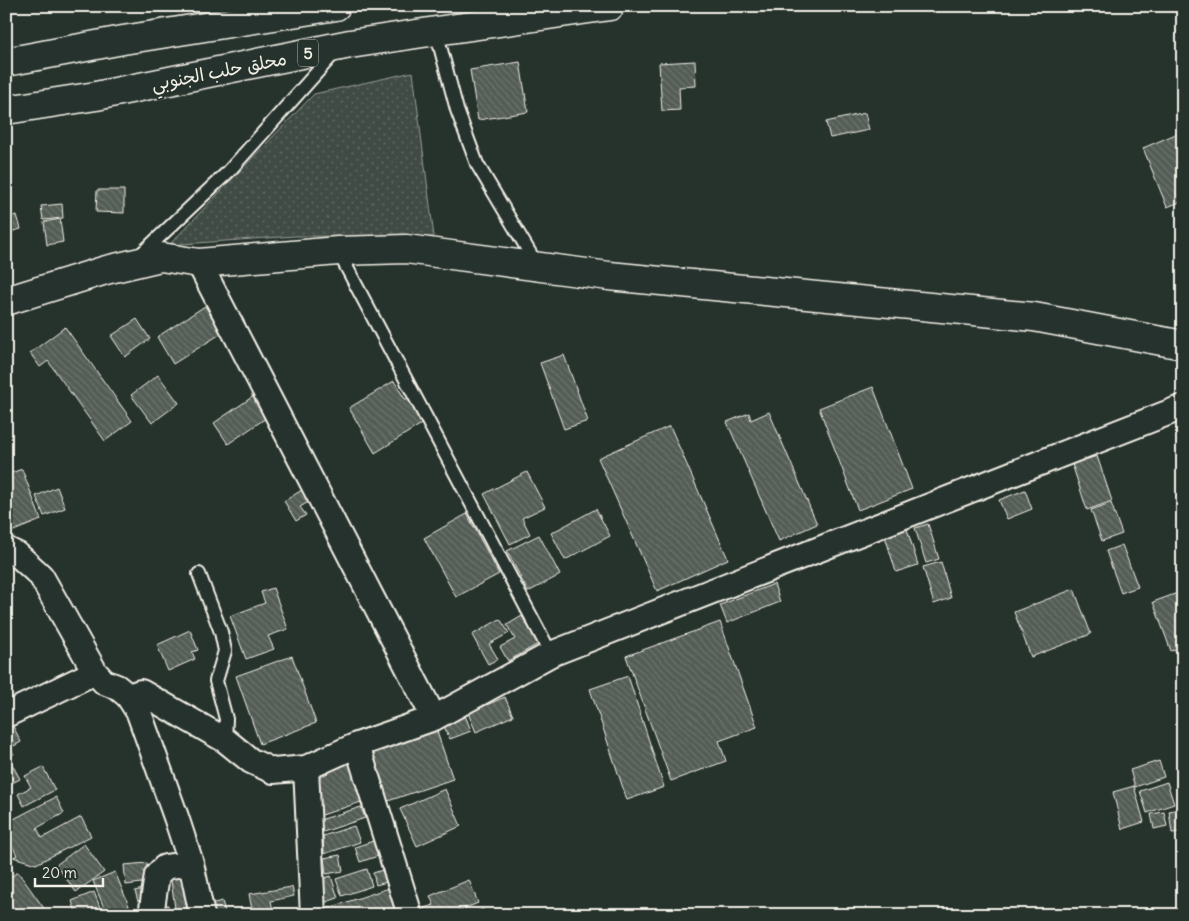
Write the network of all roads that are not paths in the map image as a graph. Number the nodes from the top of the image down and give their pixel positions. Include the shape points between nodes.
1 (336, 6) edge
2 (610, 6) edge
3 (436, 31) junction
4 (339, 47) junction
5 (6, 62) edge
6 (6, 110) edge
7 (338, 251) junction
8 (199, 263) junction
9 (130, 264) junction
10 (538, 267) junction
11 (6, 301) edge
12 (1183, 345) edge
13 (1183, 407) edge
14 (10, 555) edge
15 (199, 574) dead end
16 (551, 654) junction
17 (95, 672) junction
18 (128, 696) junction
19 (6, 715) edge
20 (434, 718) junction
21 (225, 740) junction
22 (357, 745) junction
23 (306, 768) junction
24 (191, 863) junction
25 (151, 915) edge
26 (202, 915) edge
27 (313, 915) edge
28 (410, 915) edge

1 - 5 main road
2 - 3 main road, محلق حلب الجنوبي / 5
3 - 4 main road, محلق حلب الجنوبي / 5
3 - 10 lane via 457,110 476,164
4 - 6 main road, محلق حلب الجنوبي / 5 via 96,96
4 - 9 lane via 229,171
7 - 8 main road
7 - 10 main road via 406,249
7 - 16 lane
8 - 9 main road via 161,257
8 - 20 street
9 - 11 main road
10 - 12 main road via 1034,317
13 - 16 street
14 - 17 street via 41,576
15 - 21 lane via 225,651 216,681 226,719
16 - 20 street
17 - 18 street via 104,682
17 - 19 street
18 - 21 street via 141,692
18 - 24 street via 139,713
20 - 22 street
21 - 23 street via 251,761 273,771
22 - 23 street
22 - 28 street
23 - 27 street
24 - 25 street via 165,867 157,876
24 - 26 street

